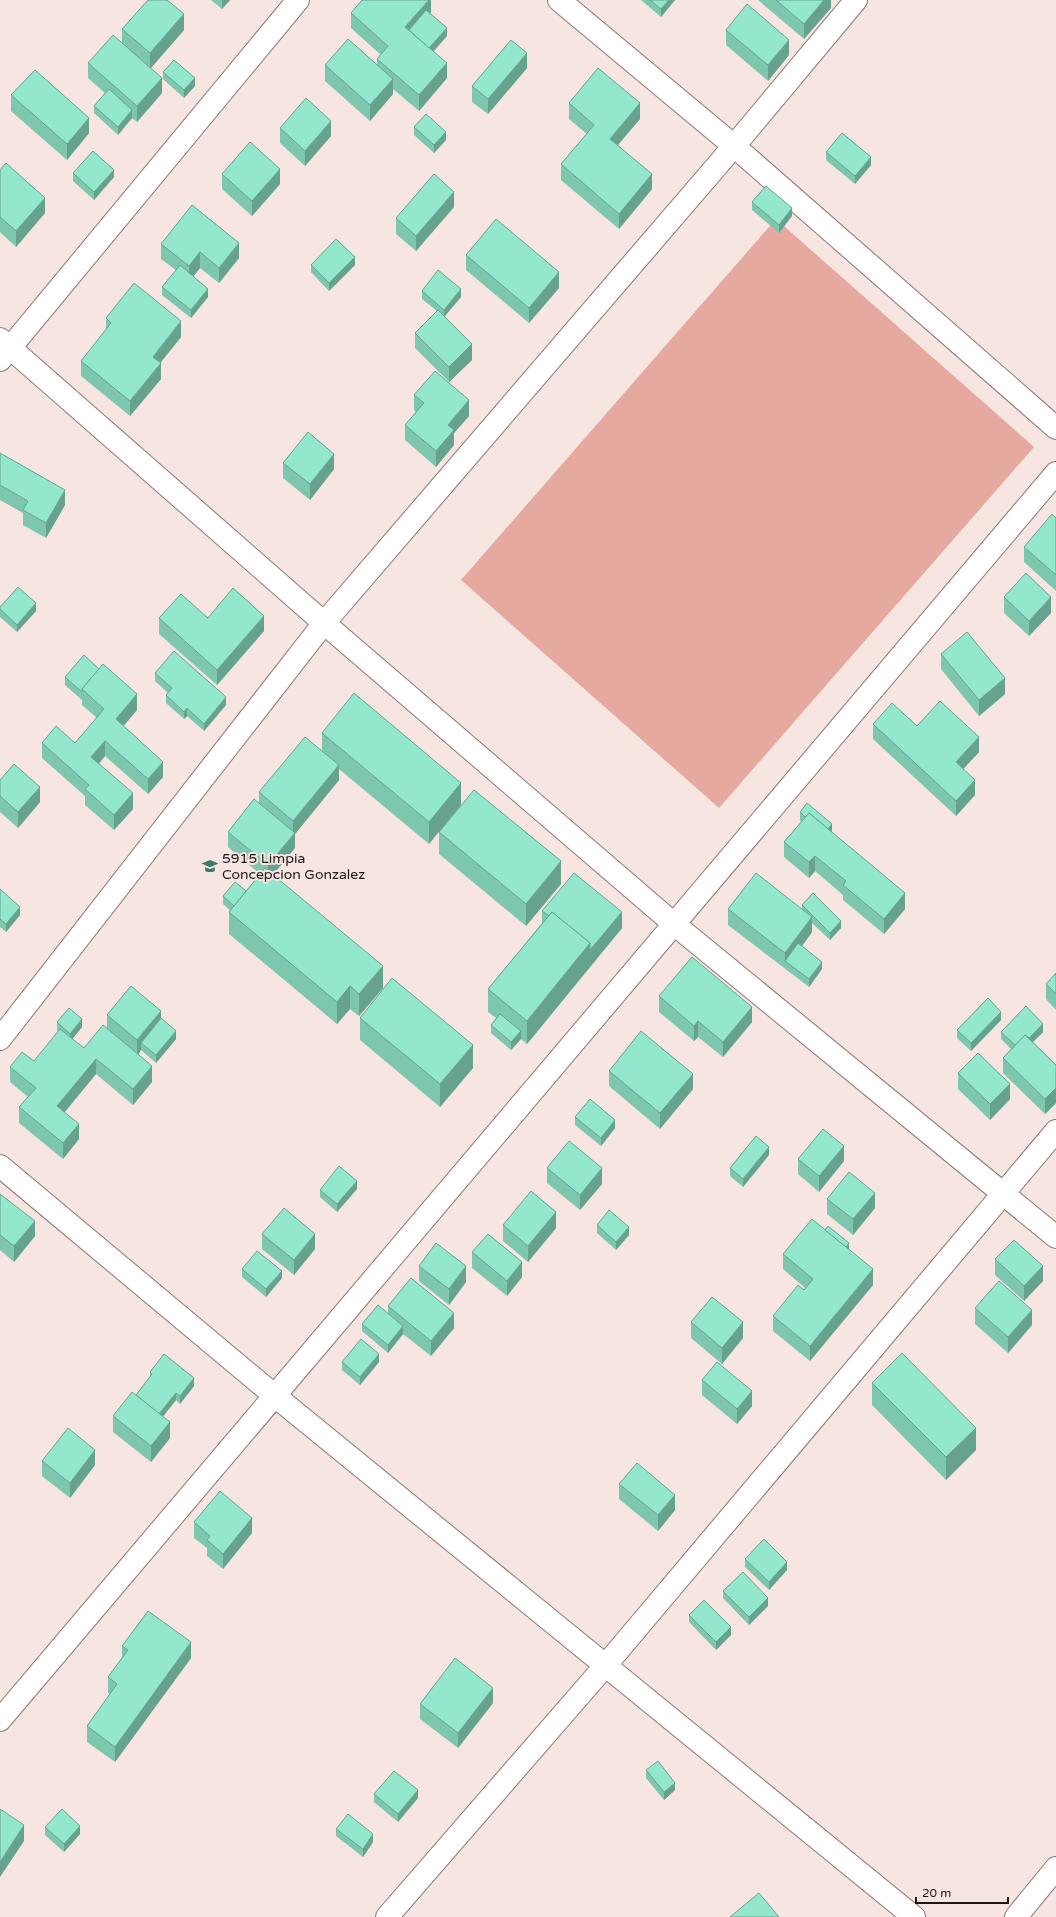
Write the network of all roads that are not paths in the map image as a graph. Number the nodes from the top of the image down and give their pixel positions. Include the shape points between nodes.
1 (298, 0) edge
2 (559, 0) edge
3 (856, 0) edge
4 (734, 146) junction
5 (3, 349) edge
6 (1056, 428) edge
7 (1056, 473) edge
8 (324, 623) junction
9 (674, 924) junction
10 (0, 1039) edge
11 (1056, 1131) edge
12 (0, 1166) edge
13 (1004, 1193) junction
14 (1056, 1237) edge
15 (274, 1396) junction
16 (605, 1666) junction
17 (0, 1720) edge
18 (1056, 1868) edge
19 (387, 1917) edge
20 (914, 1917) edge
21 (1016, 1917) edge

1 - 5 street
2 - 4 street
3 - 4 street
4 - 6 street
4 - 8 street
5 - 8 street
7 - 9 street
8 - 9 street
8 - 10 street
9 - 13 street
9 - 15 street
11 - 13 street
12 - 15 street
13 - 14 street
13 - 16 street
15 - 16 street
15 - 17 street
16 - 19 street
16 - 20 street
18 - 21 street

